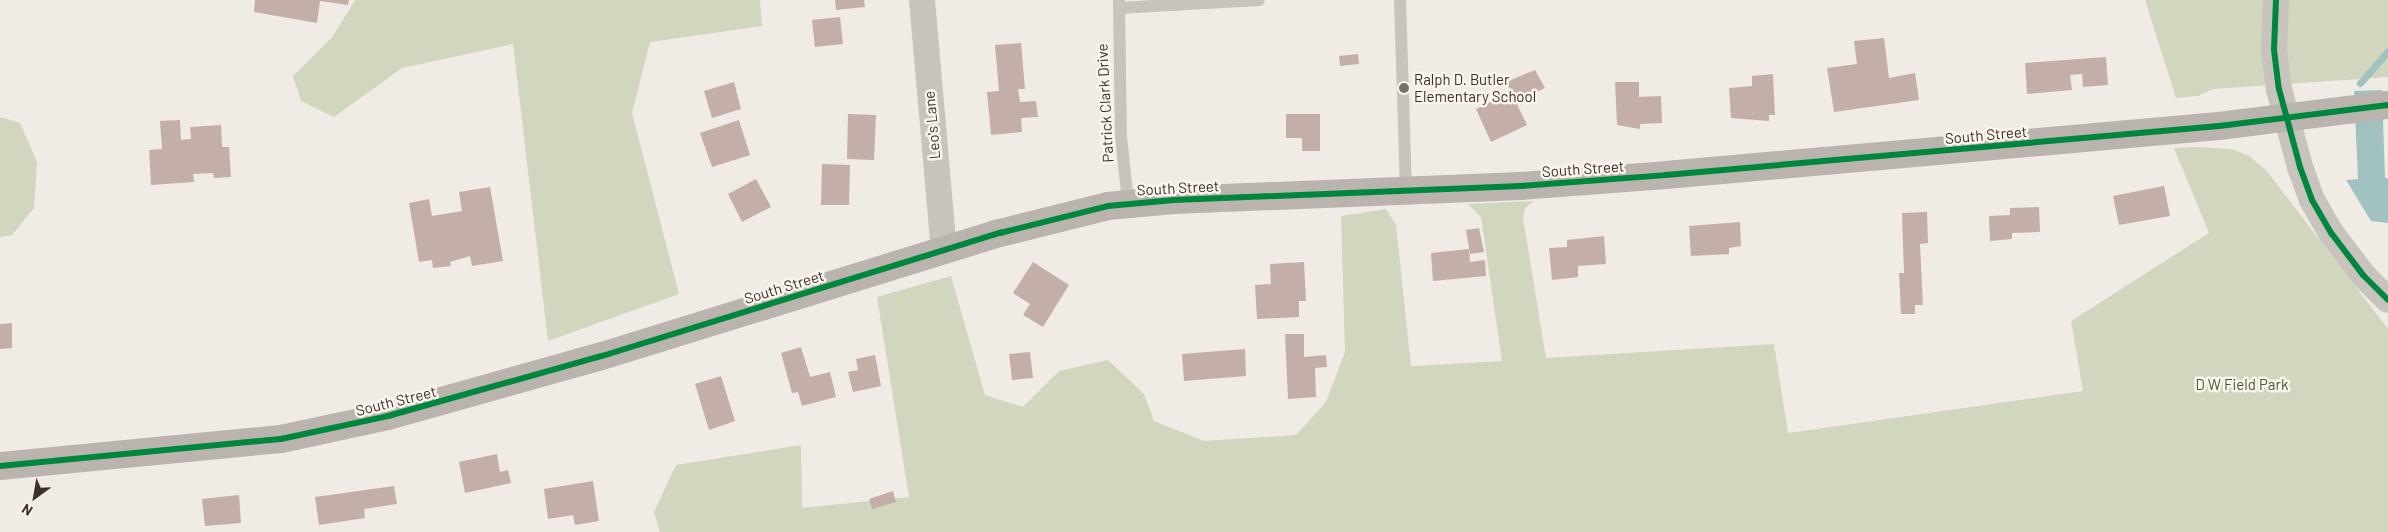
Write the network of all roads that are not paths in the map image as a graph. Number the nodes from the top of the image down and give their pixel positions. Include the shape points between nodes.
1 (922, 0) edge
2 (1259, 0) edge
3 (1400, 0) edge
4 (2276, 0) edge
5 (1213, 2) edge
6 (1119, 4) edge
7 (2388, 105) edge
8 (2284, 115) junction
9 (1406, 191) junction
10 (1128, 203) junction
11 (944, 250) junction
12 (2388, 300) edge
13 (0, 466) edge

1 - 11 street, Leo's Lane
2 - 5 lane
3 - 9 lane
4 - 8 street via 2274,50
5 - 6 lane
6 - 10 lane, Patrick Clark Drive via 1121,136
7 - 8 street, South Street
8 - 9 street, South Street via 2219,126 1871,158 1521,186
8 - 12 street via 2312,200 2332,234 2363,275
9 - 10 street, South Street
10 - 11 street, South Street via 1081,211
11 - 13 street, South Street via 602,356 388,416 281,439

